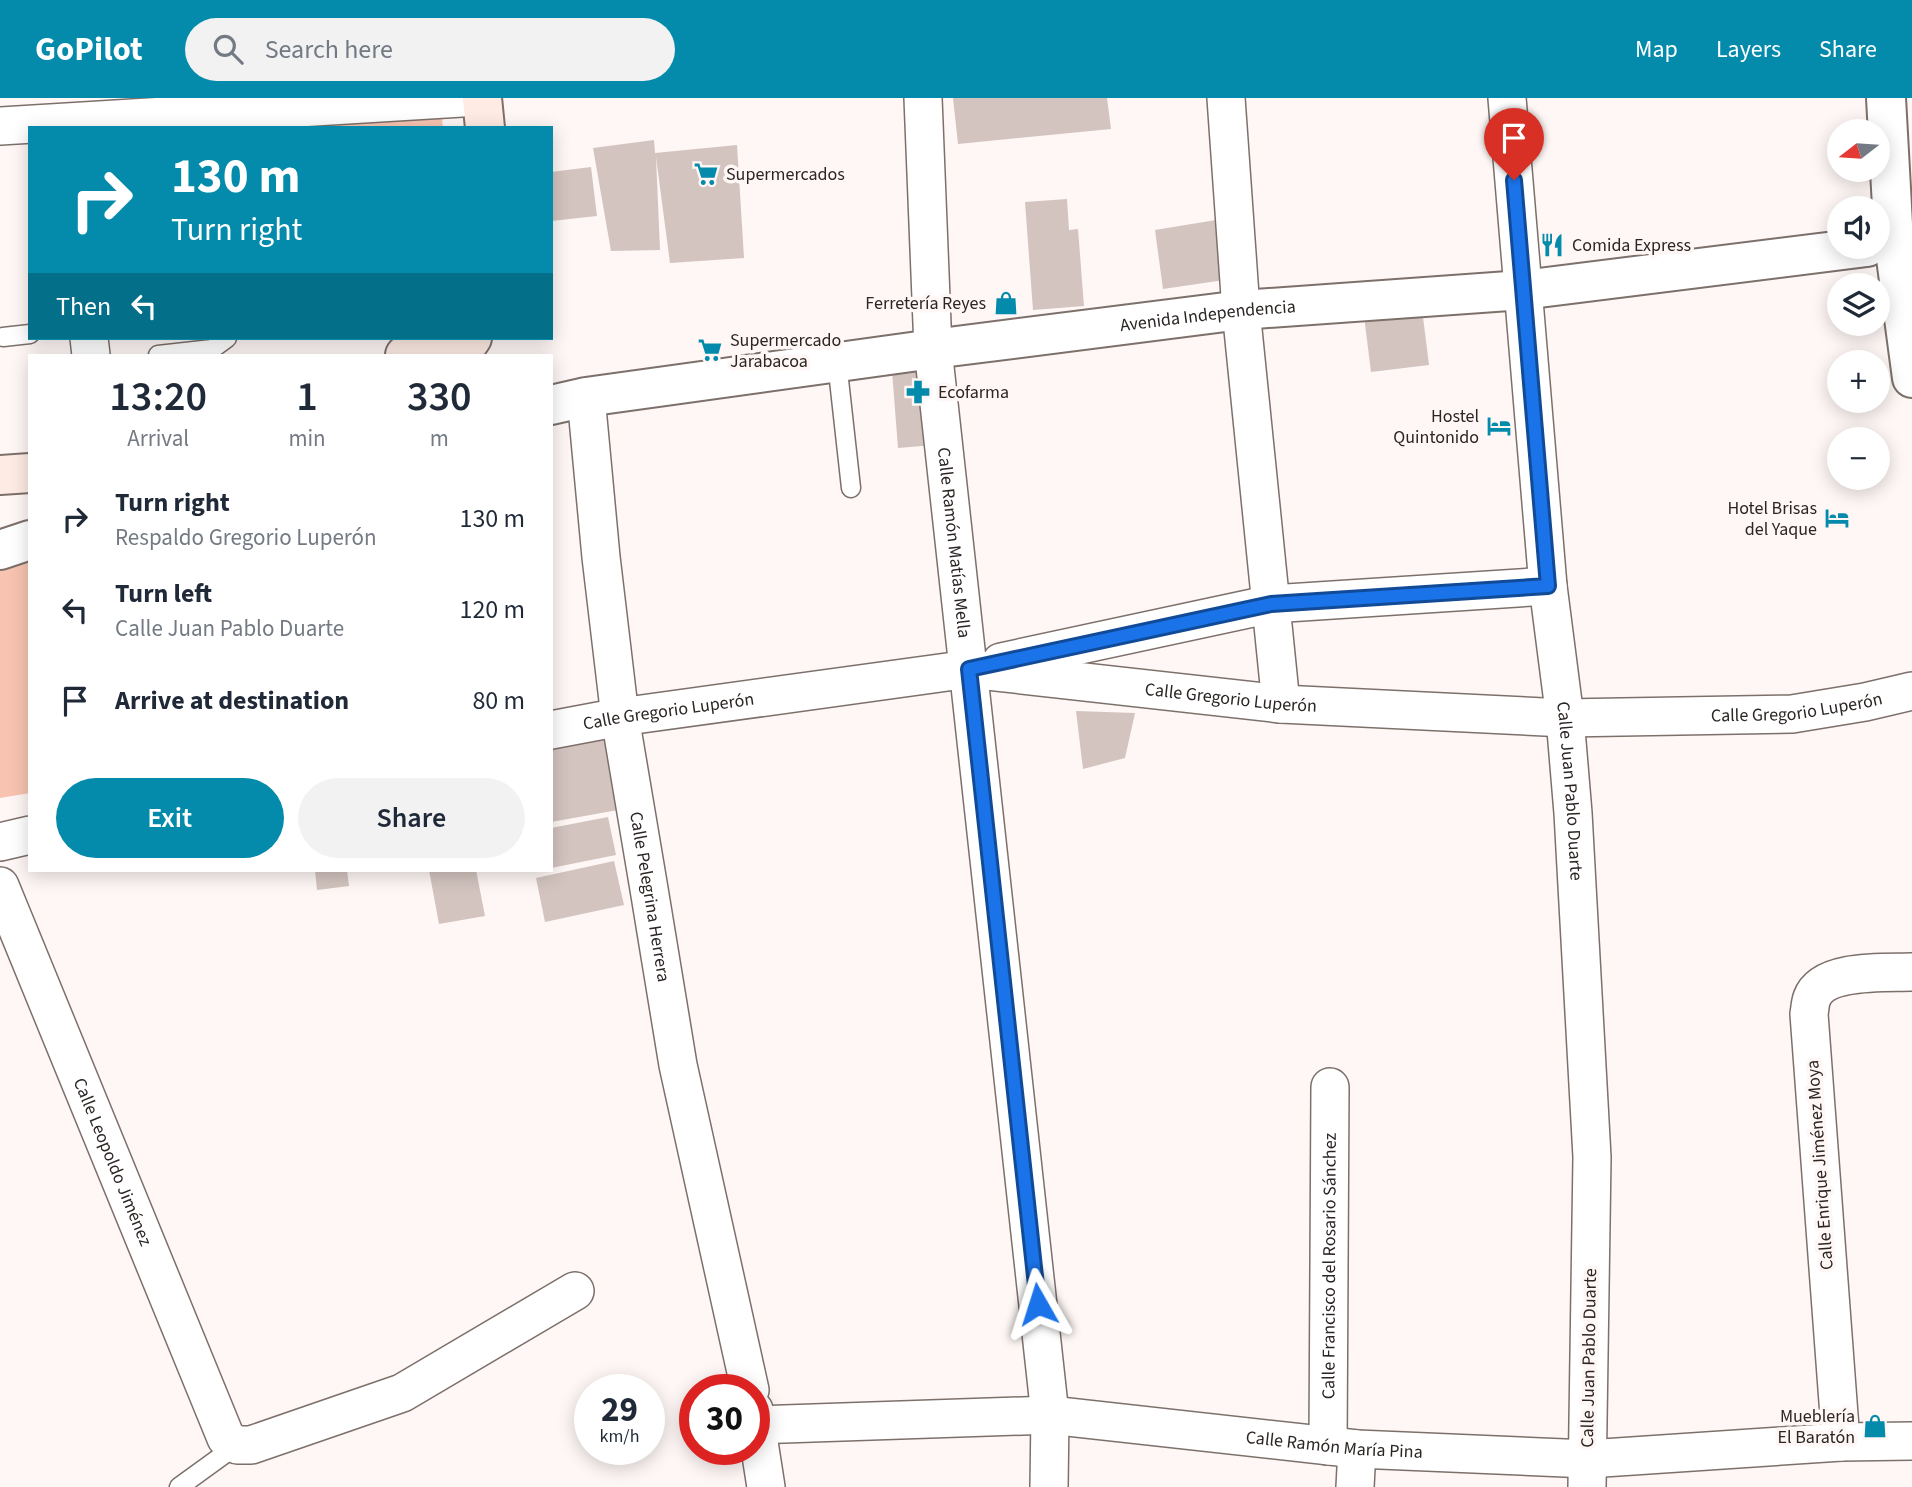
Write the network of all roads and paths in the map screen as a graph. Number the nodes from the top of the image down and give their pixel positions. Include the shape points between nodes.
1 (462, 98) edge
2 (482, 98) edge
3 (923, 98) edge
4 (1226, 98) edge
5 (1507, 98) edge
6 (1886, 98) edge
7 (76, 116) edge
8 (0, 126) edge
9 (485, 126) edge
10 (1887, 196) edge
11 (1827, 252) edge
12 (1890, 255) edge
13 (1523, 290) junction
14 (1241, 310) junction
15 (28, 334) edge
16 (3, 337) dead end
17 (224, 340) edge
18 (428, 340) edge
19 (933, 349) junction
20 (166, 354) edge
21 (407, 354) edge
22 (837, 362) junction
23 (1912, 379) edge
24 (568, 401) edge
25 (28, 473) edge
26 (0, 475) edge
27 (851, 488) dead end
28 (28, 541) edge
29 (0, 550) edge
30 (1548, 586) junction
31 (1271, 604) junction
32 (969, 669) junction
33 (1912, 691) edge
34 (1281, 704) junction
35 (620, 717) junction
36 (1565, 718) junction
37 (553, 730) edge
38 (28, 835) edge
39 (0, 842) edge
40 (0, 886) edge
41 (1912, 972) edge
42 (1330, 1087) dead end
43 (575, 1291) dead end
44 (746, 1374) edge
45 (1050, 1415) junction
46 (770, 1418) edge
47 (1912, 1441) edge
48 (231, 1442) junction
49 (1841, 1442) junction
50 (1343, 1448) junction
51 (763, 1465) edge
52 (1588, 1473) edge
53 (179, 1487) edge
54 (766, 1487) edge
55 (1049, 1487) edge
56 (1354, 1487) edge

1 - 7 street
2 - 9 main road
3 - 19 street, Calle Ramón Matías Mella
4 - 14 street
5 - 13 street, Calle Juan Pablo Duarte
6 - 10 street
7 - 8 street
11 - 13 street, Avenida Independencia
12 - 23 street
13 - 14 street, Avenida Independencia
13 - 30 street, Calle Juan Pablo Duarte
14 - 19 street, Avenida Independencia
14 - 31 street
15 - 16 lane
17 - 20 lane via 212,348
18 - 21 main road
19 - 22 street, Avenida Independencia
19 - 32 street, Calle Ramón Matías Mella
22 - 24 street, Avenida Independencia
22 - 27 lane
24 - 35 street, Calle Pelegrina Herrera via 601,557
25 - 26 main road
28 - 29 street
30 - 31 street
30 - 36 street, Calle Juan Pablo Duarte
31 - 32 street
31 - 34 street
32 - 34 street, Calle Gregorio Luperón
32 - 35 street, Calle Gregorio Luperón
32 - 45 street, Calle Ramón Matías Mella
33 - 36 street, Calle Gregorio Luperón via 1792,714
34 - 36 street, Calle Gregorio Luperón
35 - 37 street, Calle Gregorio Luperón
35 - 44 street, Calle Pelegrina Herrera via 678,1065
36 - 52 street, Calle Juan Pablo Duarte via 1592,1157
38 - 39 street
40 - 48 street, Calle Leopoldo Jiménez
41 - 49 street, Calle Enrique Jiménez Moya via 1841,976 1812,995 1809,1014
42 - 50 street, Calle Francisco del Rosario Sánchez
43 - 48 street via 402,1394 251,1445
45 - 46 street, Calle Ramón María Pina
45 - 50 street, Calle Ramón María Pina
45 - 55 street, Calle Ramón Matías Mella
47 - 49 street, Calle Ramón María Pina
48 - 53 lane
49 - 52 street, Calle Ramón María Pina
50 - 52 street, Calle Ramón María Pina
50 - 56 street, Calle Francisco del Rosario Sánchez
51 - 54 street

